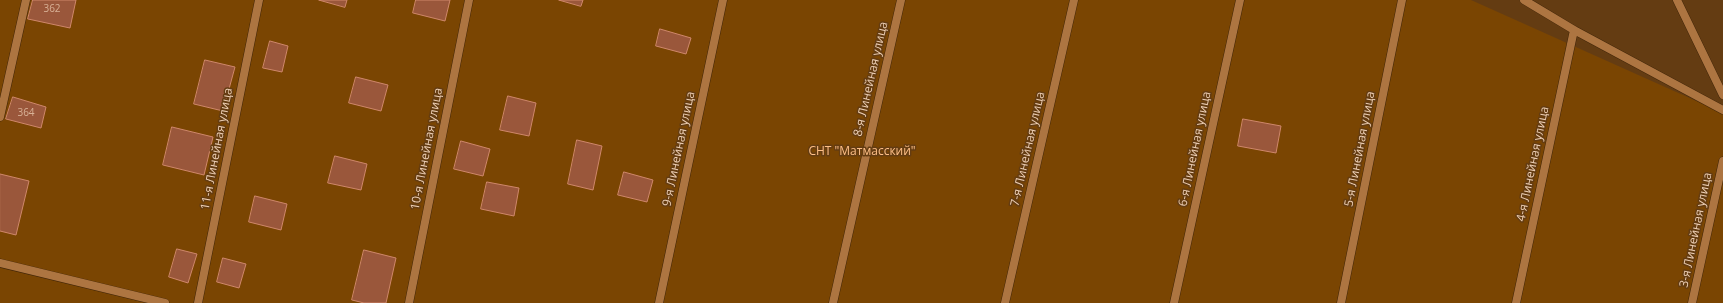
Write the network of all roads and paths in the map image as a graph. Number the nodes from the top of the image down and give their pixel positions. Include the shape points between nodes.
1 (26, 0) edge
2 (259, 0) edge
3 (469, 0) edge
4 (723, 0) edge
5 (901, 0) edge
6 (1074, 0) edge
7 (1240, 0) edge
8 (1402, 0) edge
9 (1524, 0) edge
10 (1677, 0) edge
11 (1574, 30) junction
12 (1723, 95) edge
13 (1723, 110) edge
14 (0, 117) edge
15 (1723, 161) edge
16 (0, 263) edge
17 (165, 303) edge
18 (198, 303) edge
19 (409, 303) edge
20 (659, 303) edge
21 (833, 303) edge
22 (1005, 303) edge
23 (1174, 303) edge
24 (1341, 303) edge
25 (1516, 303) edge
26 (1692, 303) edge

1 - 14 street
2 - 18 street, 11-я Линейная улица
3 - 19 street, 10-я Линейная улица
4 - 20 street, 9-я Линейная улица
5 - 21 street, 8-я Линейная улица
6 - 22 street, 7-я Линейная улица
7 - 23 street, 6-я Линейная улица
8 - 24 street, 5-я Линейная улица
9 - 11 street
10 - 12 street
11 - 13 street
11 - 25 street, 4-я Линейная улица
15 - 26 street, 3-я Линейная улица
16 - 17 street

